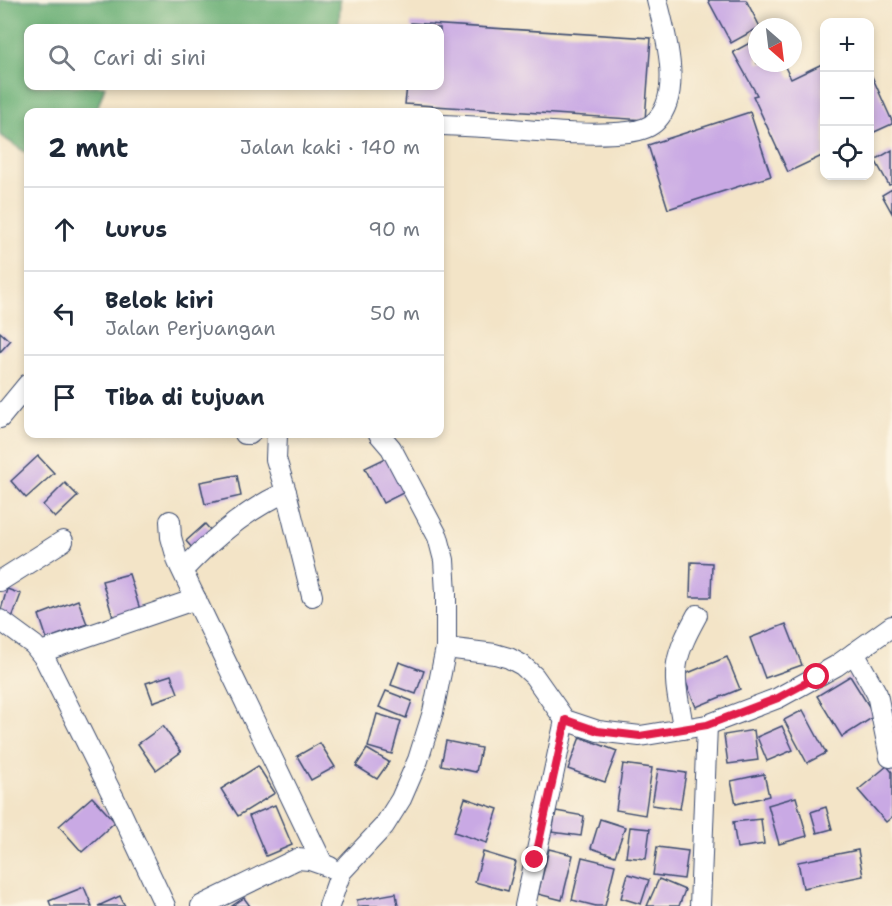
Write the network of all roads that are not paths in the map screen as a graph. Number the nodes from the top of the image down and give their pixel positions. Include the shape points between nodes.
1 (657, 0) edge
2 (444, 124) edge
3 (24, 389) edge
4 (0, 418) edge
5 (277, 438) edge
6 (383, 438) edge
7 (286, 492) junction
8 (170, 521) dead end
9 (63, 541) dead end
10 (183, 570) junction
11 (0, 581) edge
12 (312, 596) dead end
13 (196, 599) junction
14 (697, 615) dead end
15 (0, 620) edge
16 (892, 626) edge
17 (446, 648) junction
18 (41, 652) junction
19 (854, 653) junction
20 (566, 720) junction
21 (707, 725) junction
22 (683, 729) junction
23 (890, 757) dead end
24 (332, 868) junction
25 (165, 906) edge
26 (201, 906) edge
27 (329, 906) edge
28 (525, 906) edge
29 (700, 906) edge

1 - 2 street via 671,80 669,98 657,120 646,128 561,133
3 - 4 street
5 - 7 street via 276,459
6 - 17 street via 438,537 444,560
7 - 10 street via 267,500 216,537
7 - 12 street
8 - 10 street via 171,537
9 - 11 street
10 - 13 street
13 - 18 street
13 - 24 street
14 - 22 street via 676,664
15 - 18 street
16 - 19 street
17 - 20 street via 495,654 516,662 534,676
17 - 24 street via 433,712 401,800 384,826
18 - 25 street
19 - 21 street via 778,698
19 - 23 street via 877,694
20 - 22 street via 618,735 640,736
20 - 28 street
21 - 22 street
21 - 29 street
24 - 26 street via 304,859 291,861
24 - 27 street

